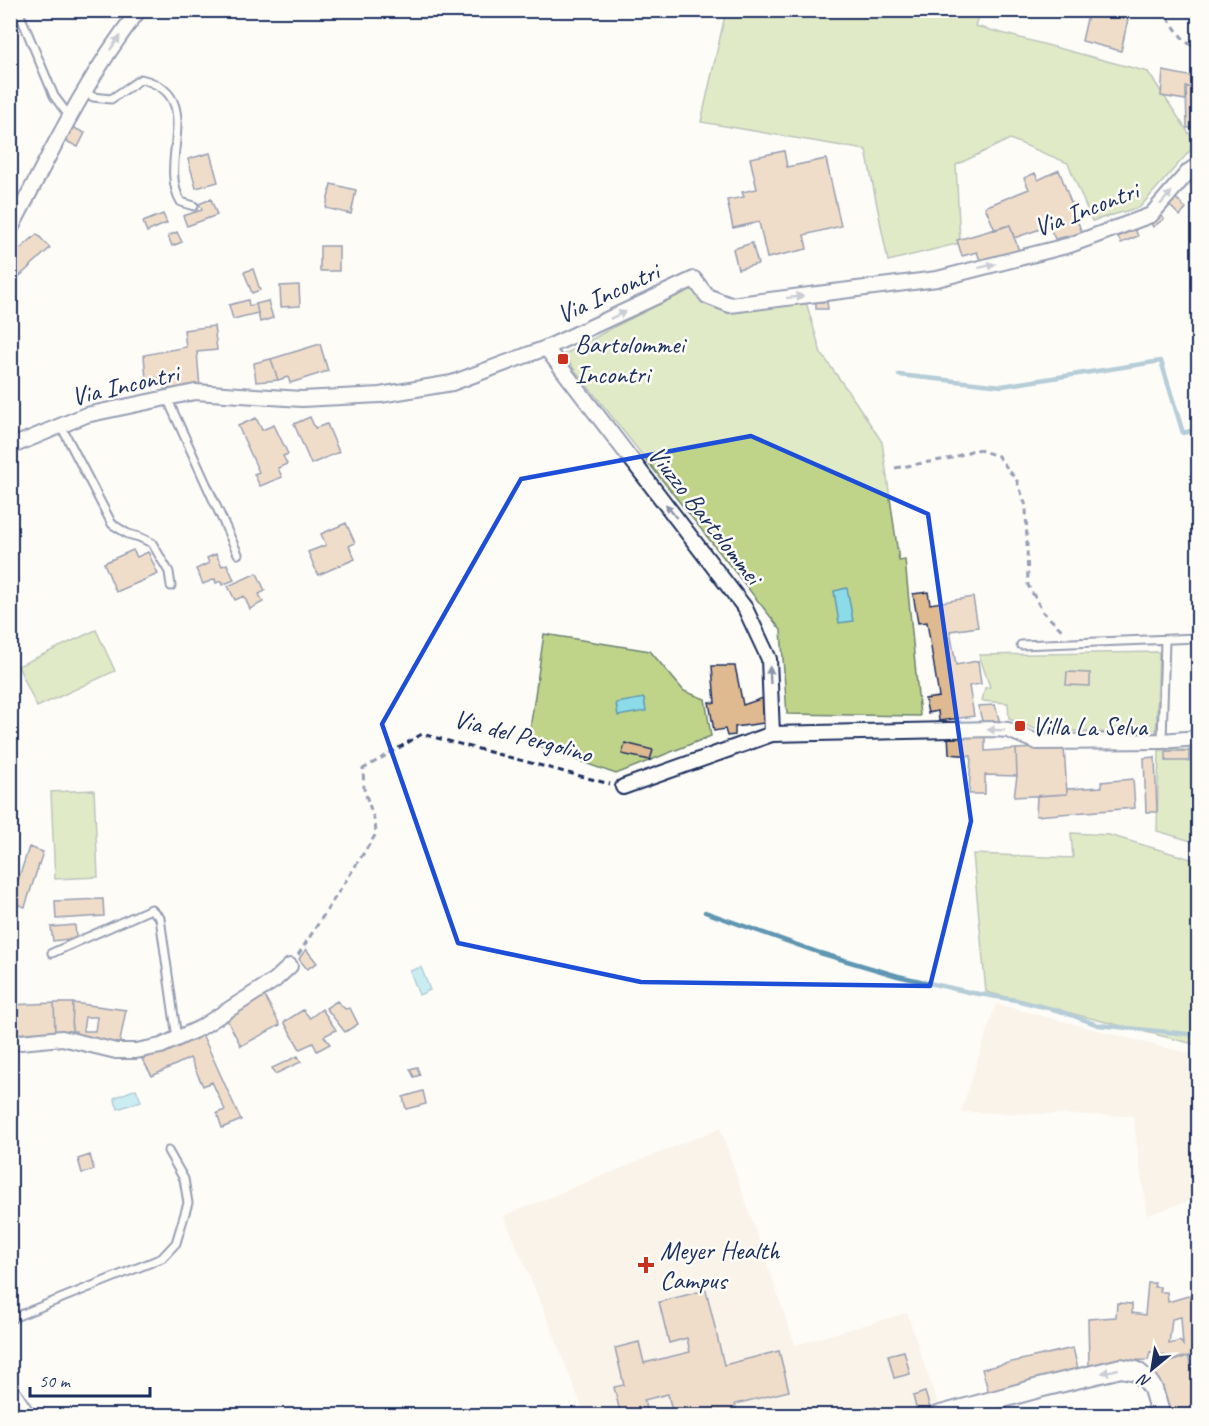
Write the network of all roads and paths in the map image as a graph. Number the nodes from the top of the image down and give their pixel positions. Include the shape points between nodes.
1 (18, 10) edge
2 (139, 10) edge
3 (1160, 10) edge
4 (1198, 48) edge
5 (84, 90) junction
6 (69, 116) junction
7 (1198, 165) edge
8 (194, 206) dead end
9 (10, 230) edge
10 (546, 348) junction
11 (167, 398) junction
12 (61, 426) junction
13 (10, 447) edge
14 (895, 468) dead end
15 (238, 554) dead end
16 (171, 586) dead end
17 (1198, 638) edge
18 (1165, 640) junction
19 (1076, 642) junction
20 (1021, 645) dead end
21 (772, 734) junction
22 (1198, 738) edge
23 (1162, 741) junction
24 (623, 787) joint
25 (52, 953) dead end
26 (290, 966) joint
27 (177, 1038) junction
28 (10, 1043) edge
29 (168, 1151) dead end
30 (10, 1319) edge
31 (10, 1392) edge
32 (26, 1416) edge
33 (937, 1416) edge
34 (1161, 1416) edge

1 - 6 lane via 54,96
5 -> 2 street
3 - 4 path via 1187,44
5 - 6 street
5 - 8 lane via 93,97 111,99 141,79 164,90 178,112 174,163 178,196 181,202
6 - 9 street
10 -> 7 street, Via Incontri via 694,279 707,296 730,305 937,279 1070,245 1151,215
10 - 11 street, Via Incontri via 452,383 380,395 302,399 195,392
21 -> 10 street, Viuzzo Bartolommei via 769,659 746,608
11 - 12 street, Via Incontri via 86,415
11 - 15 lane
12 - 13 street, Via Incontri
12 - 16 lane via 112,524 152,543 169,572
14 - 19 path via 952,458 976,449 998,456 1017,481 1026,506 1028,585 1043,612
17 - 18 lane
18 - 19 lane
18 - 23 lane
19 - 20 lane
23 -> 21 street via 1037,742 1008,730 994,729
21 - 24 street
22 - 23 street
24 - 26 path, Via del Pergolino via 422,734 363,769 376,834
25 - 27 lane via 151,909 160,918
26 - 27 street via 275,980 200,1028
27 - 28 street via 161,1046 116,1051 62,1038
29 - 30 lane via 184,1179 188,1203 176,1243 162,1258
31 - 32 street
34 -> 33 street via 1150,1383 1136,1371 1121,1368

